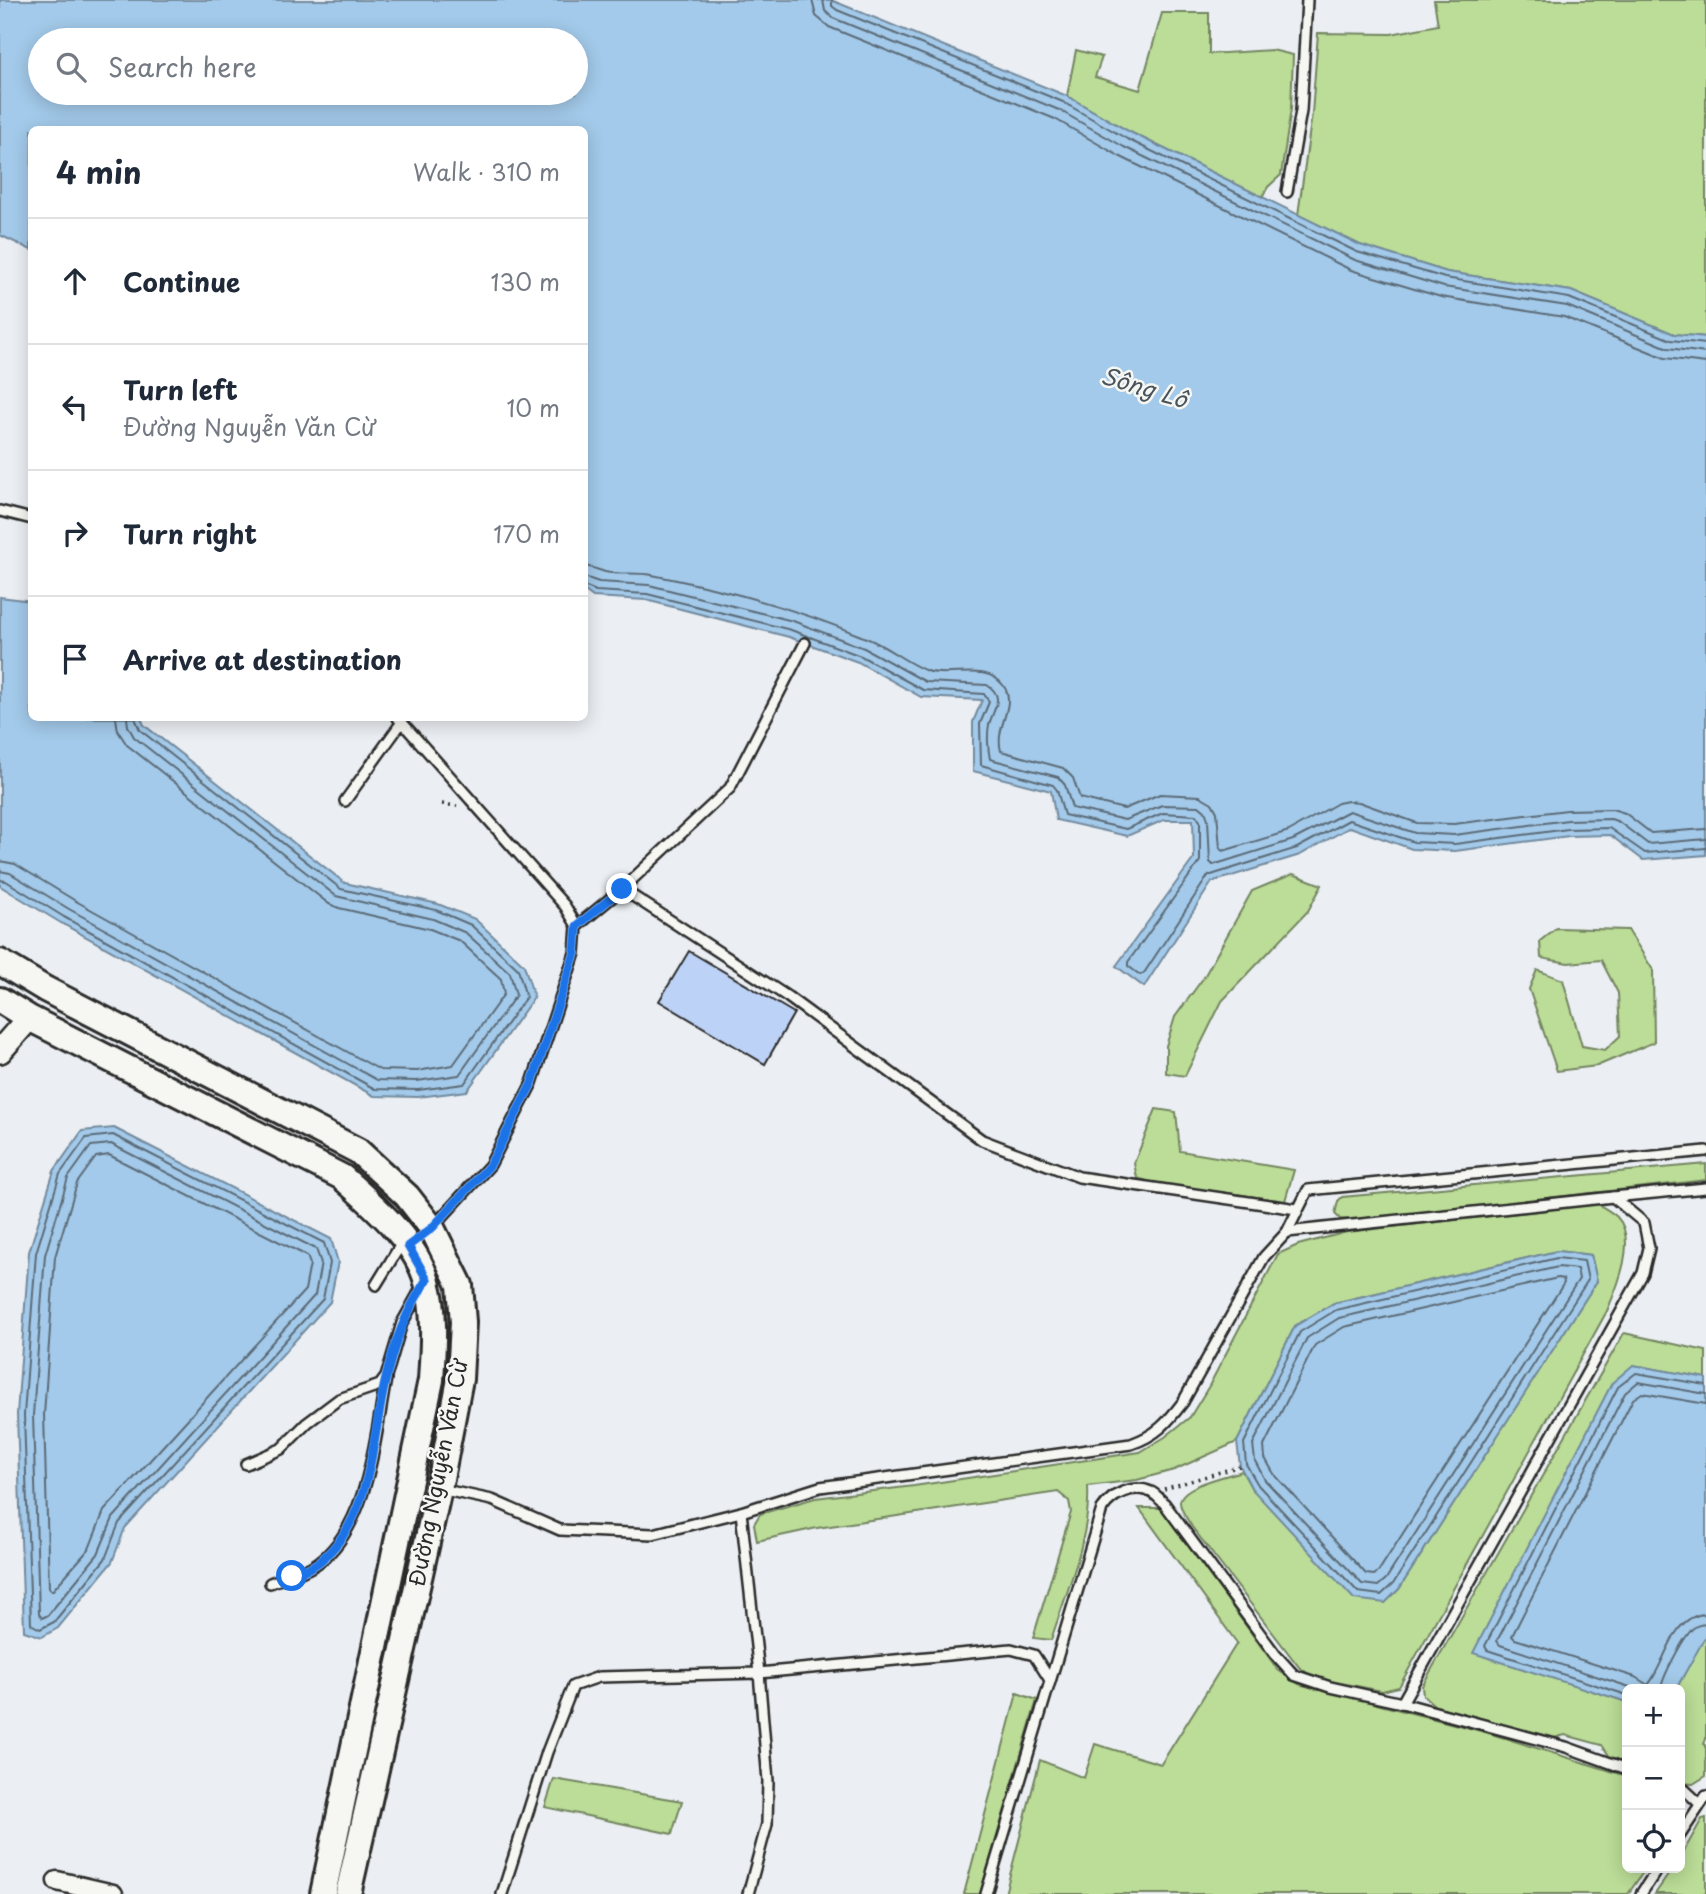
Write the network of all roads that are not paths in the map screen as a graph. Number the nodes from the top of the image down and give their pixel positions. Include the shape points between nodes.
1 (1307, 0) edge
2 (1287, 192) dead end
3 (0, 511) edge
4 (28, 518) edge
5 (805, 643) dead end
6 (399, 721) edge
7 (401, 721) edge
8 (345, 801) dead end
9 (622, 889) junction
10 (577, 926) junction
11 (0, 962) edge
12 (0, 1000) edge
13 (29, 1018) junction
14 (0, 1051) edge
15 (1706, 1152) edge
16 (1706, 1188) edge
17 (1614, 1197) junction
18 (1297, 1209) junction
19 (432, 1228) junction
20 (1287, 1232) junction
21 (406, 1242) junction
22 (427, 1279) junction
23 (376, 1285) dead end
24 (386, 1377) junction
25 (246, 1464) dead end
26 (439, 1489) junction
27 (740, 1512) junction
28 (270, 1583) dead end
29 (759, 1673) junction
30 (1050, 1680) junction
31 (1402, 1703) junction
32 (1622, 1767) edge
33 (1685, 1790) edge
34 (1703, 1800) edge
35 (1685, 1827) edge
36 (1655, 1873) edge
37 (57, 1881) dead end
38 (113, 1894) edge
39 (323, 1894) edge
40 (348, 1894) edge
41 (502, 1894) edge
42 (748, 1894) edge
43 (986, 1894) edge
44 (1641, 1894) edge

1 - 2 lane via 1301,111
3 - 4 lane
5 - 9 lane via 730,788
6 - 8 lane
7 - 10 lane via 565,906
9 - 10 lane
9 - 18 lane via 788,997 982,1140 1079,1177
10 - 19 lane via 575,953 532,1083 490,1165
11 - 19 main road, Đường Nguyễn Văn Cừ via 358,1151 407,1196
12 - 13 main road, Đường Nguyễn Văn Cừ
13 - 14 street
13 - 21 main road, Đường Nguyễn Văn Cừ via 342,1177
15 - 18 lane via 1308,1190
16 - 17 lane
17 - 20 lane
17 - 31 lane via 1644,1223 1648,1248 1643,1273
18 - 20 lane
19 - 21 lane
19 - 26 main road, Đường Nguyễn Văn Cừ via 460,1285 463,1322 460,1379
20 - 27 lane via 1264,1257 1183,1402 1150,1437 1131,1444 820,1487
21 - 22 main road, Đường Nguyễn Văn Cừ
21 - 23 lane
22 - 24 lane via 402,1323
22 - 39 main road, Đường Nguyễn Văn Cừ via 433,1312 432,1380
24 - 25 lane via 380,1385 339,1399 281,1449
24 - 28 lane via 355,1515 339,1544 318,1563
26 - 27 lane via 492,1500 560,1531 653,1534
26 - 40 main road, Đường Nguyễn Văn Cừ
27 - 29 lane
29 - 30 lane via 1011,1649 1034,1655
29 - 41 lane via 599,1677 573,1686
29 - 42 lane via 767,1824
30 - 31 lane via 1102,1509 1110,1497 1126,1491 1152,1492 1294,1675
30 - 43 lane
31 - 32 lane via 1566,1747
33 - 34 lane
34 - 35 lane
36 - 44 lane
37 - 38 street

